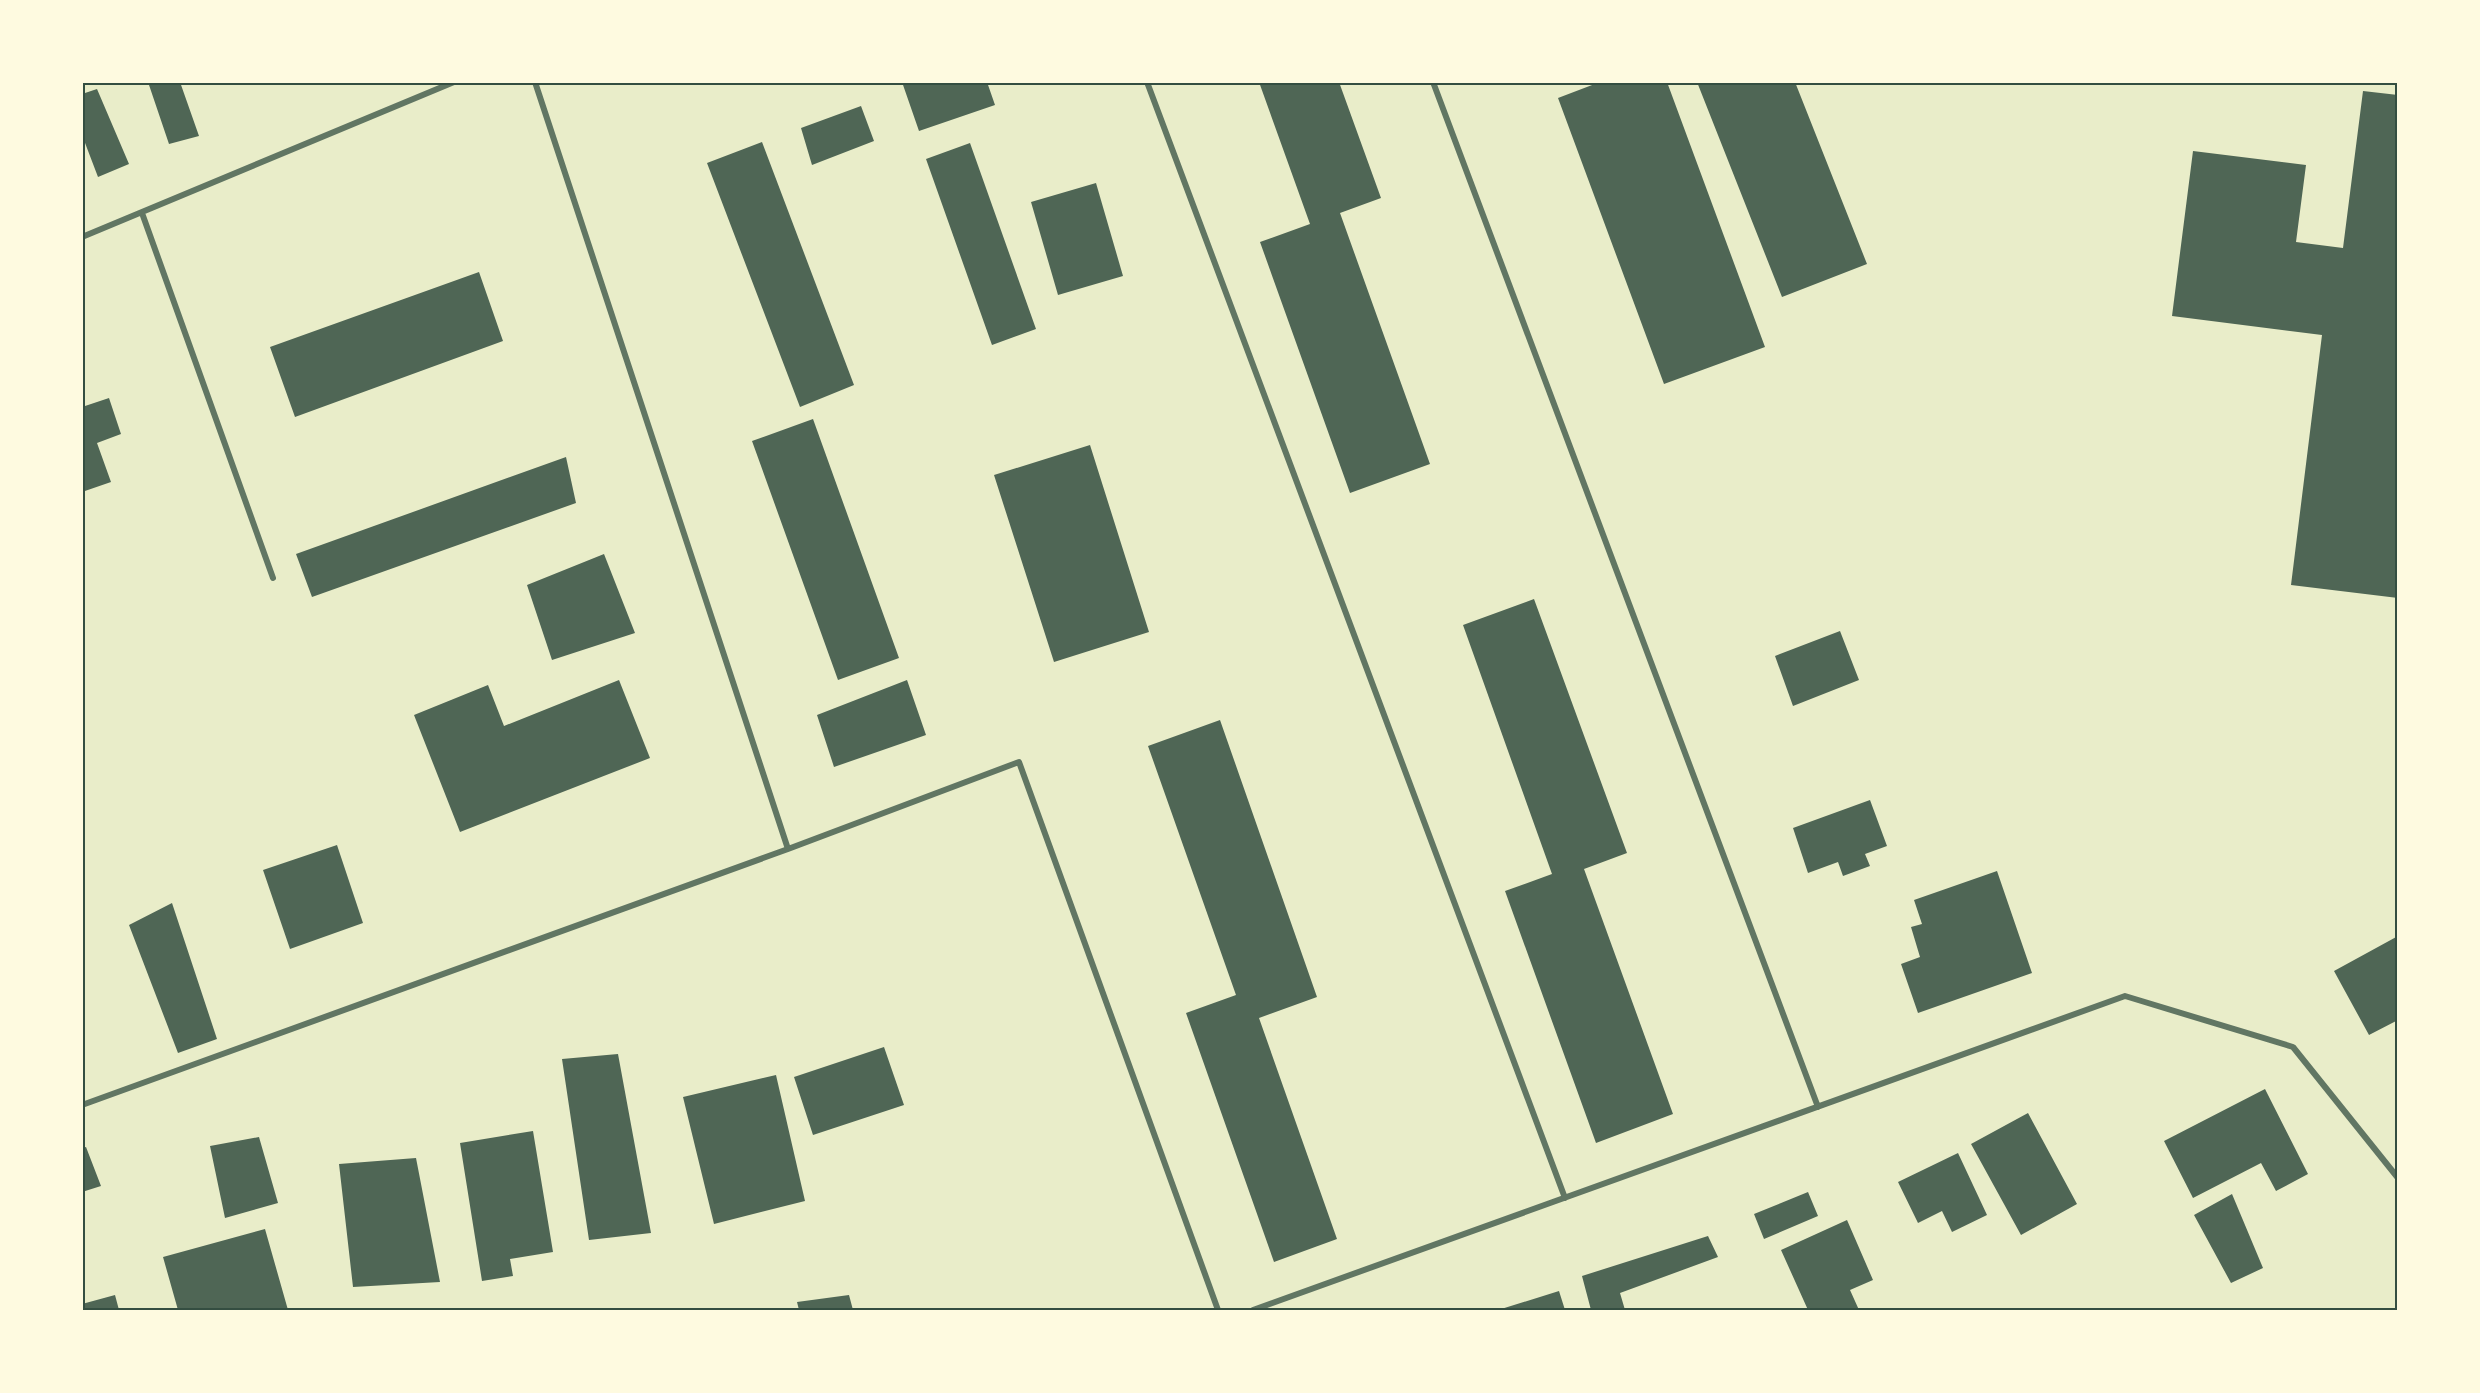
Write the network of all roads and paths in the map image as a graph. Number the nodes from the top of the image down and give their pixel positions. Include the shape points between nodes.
1 (454, 82) edge
2 (535, 82) edge
3 (1147, 82) edge
4 (1433, 82) edge
5 (142, 213) junction
6 (82, 237) edge
7 (273, 578) dead end
8 (788, 849) junction
9 (82, 1105) edge
10 (1818, 1107) junction
11 (2397, 1178) edge
12 (1564, 1198) junction
13 (1218, 1311) edge
14 (1253, 1311) edge

1 - 5 street
2 - 8 street
3 - 12 street
4 - 10 street
5 - 6 street
5 - 7 street
8 - 9 street
8 - 13 street via 1019,762
10 - 11 street via 2125,996 2292,1047
10 - 12 street
12 - 14 street

